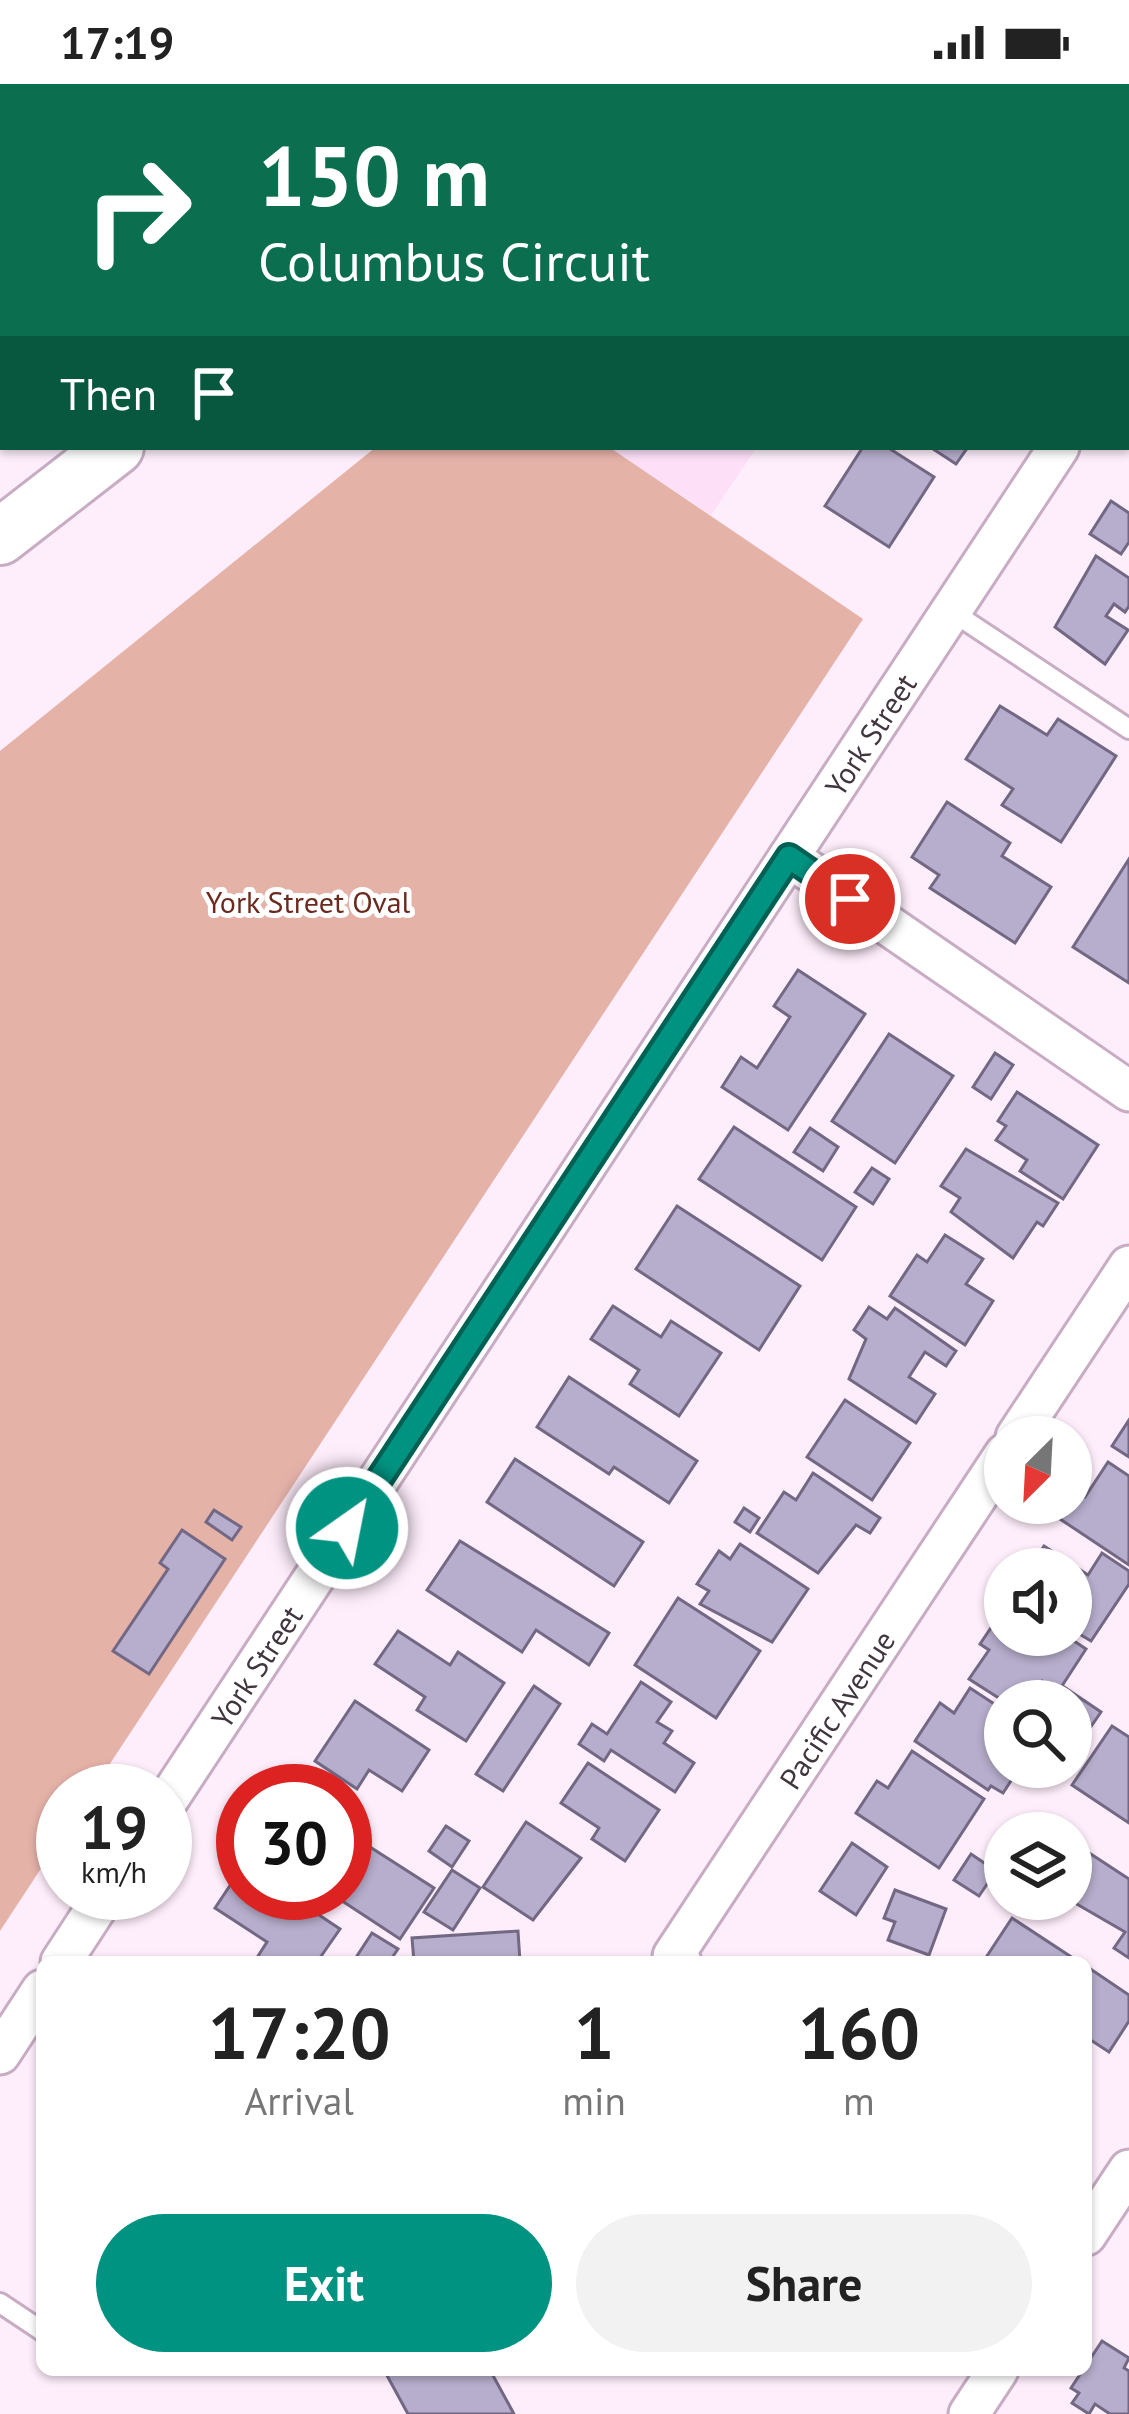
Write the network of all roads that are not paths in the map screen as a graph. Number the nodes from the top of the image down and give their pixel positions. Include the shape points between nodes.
1 (112, 450) edge
2 (1057, 450) edge
3 (0, 537) edge
4 (951, 611) junction
5 (1129, 729) edge
6 (789, 857) junction
7 (1129, 1091) edge
8 (1129, 1266) edge
9 (1030, 1416) edge
10 (984, 1486) edge
11 (191, 1764) edge
12 (88, 1920) edge
13 (65, 1956) edge
14 (674, 1956) edge
15 (36, 1999) edge
16 (0, 2054) edge
17 (1129, 2170) edge
18 (1092, 2223) edge
19 (0, 2303) edge
20 (36, 2326) edge
21 (994, 2376) edge
22 (969, 2414) edge

1 - 3 main road
2 - 4 street, York Street
4 - 5 lane
4 - 6 street, York Street
6 - 7 street
6 - 11 street, York Street
8 - 9 street
10 - 14 street, Pacific Avenue
12 - 13 street
15 - 16 street
17 - 18 street
19 - 20 lane
21 - 22 street

